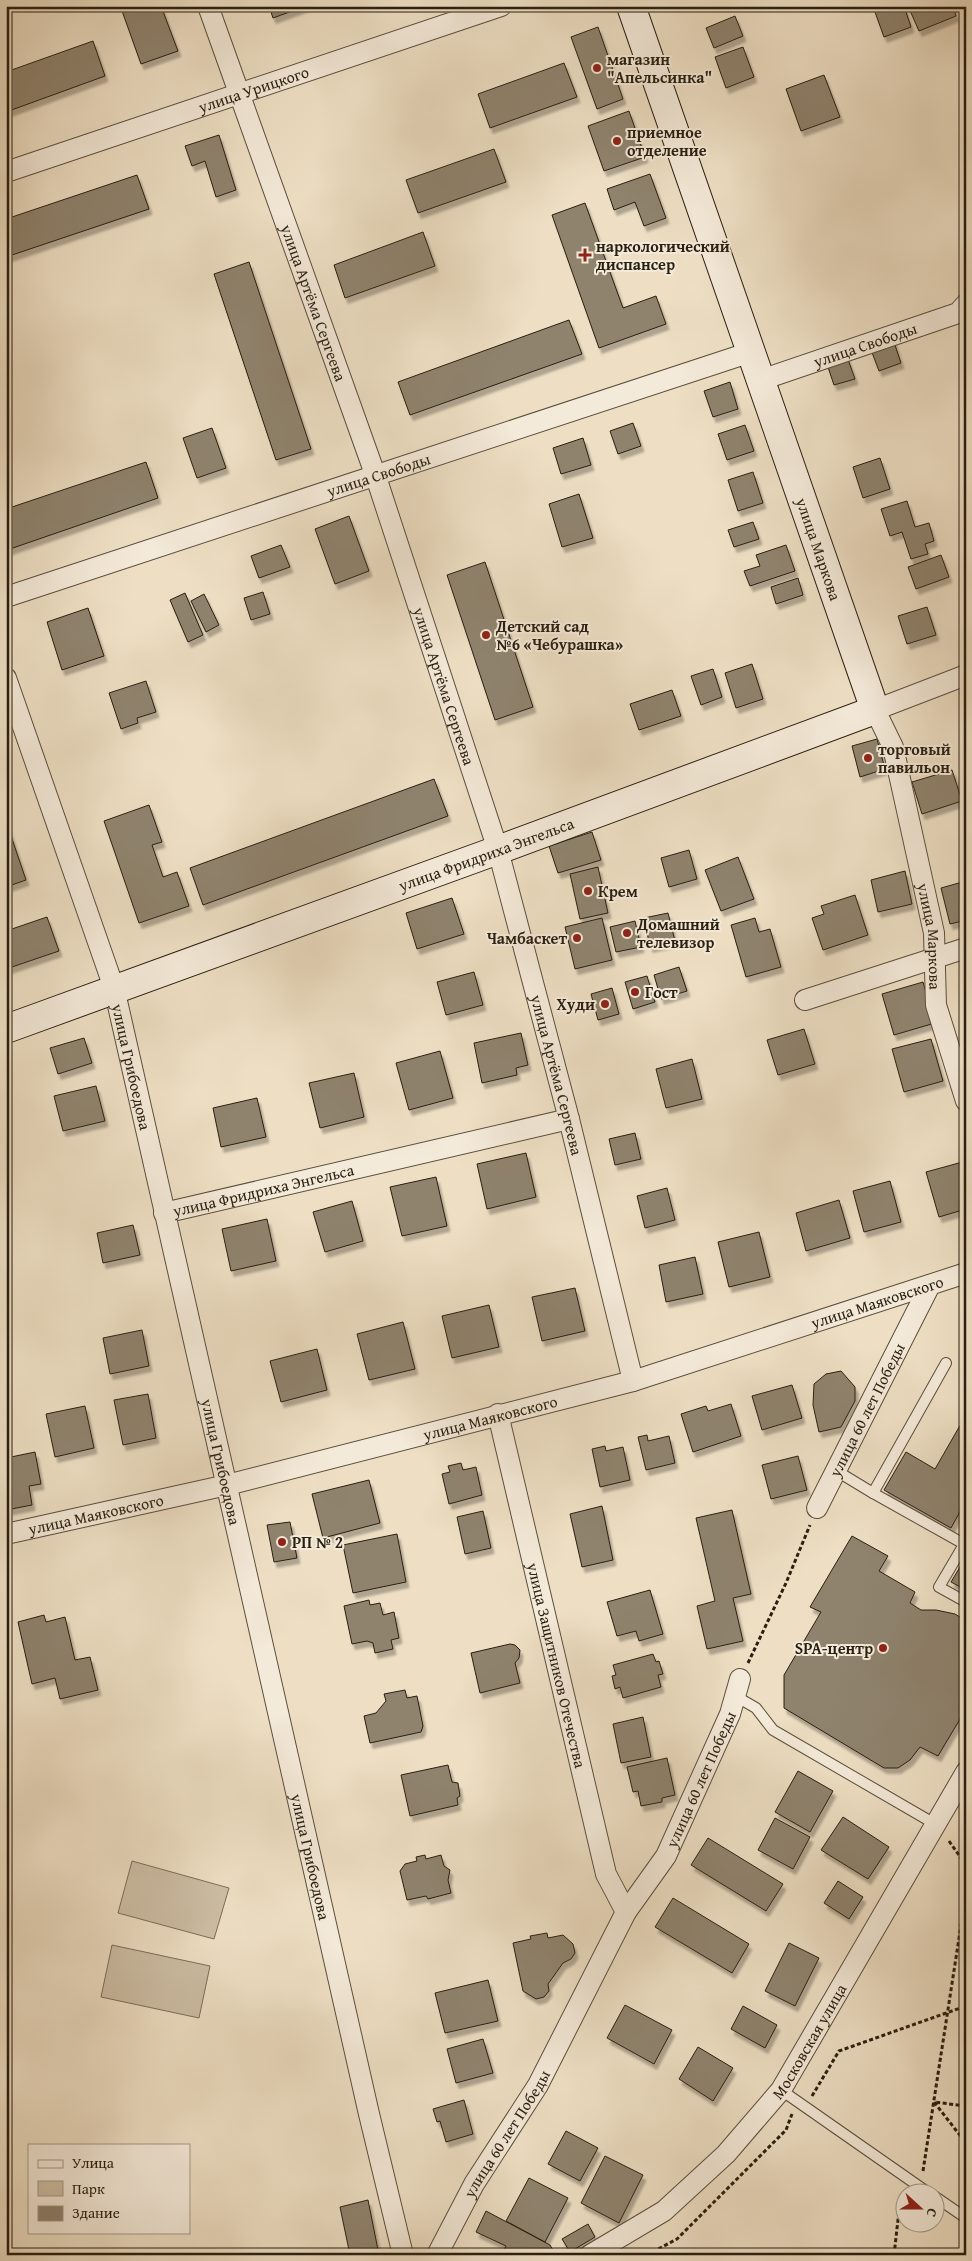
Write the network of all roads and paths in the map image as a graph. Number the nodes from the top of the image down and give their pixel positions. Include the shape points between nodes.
1 (208, 6) edge
2 (501, 6) edge
3 (631, 6) edge
4 (239, 93) junction
5 (6, 172) edge
6 (966, 304) edge
7 (752, 352) junction
8 (761, 380) junction
9 (376, 474) junction
10 (6, 597) edge
11 (966, 676) edge
12 (6, 678) edge
13 (875, 710) junction
14 (498, 850) junction
15 (966, 948) edge
16 (936, 958) junction
17 (114, 988) junction
18 (805, 1000) dead end
19 (6, 1029) edge
20 (966, 1101) edge
21 (569, 1119) junction
22 (164, 1213) junction
23 (966, 1273) edge
24 (930, 1284) junction
25 (946, 1362) dead end
26 (632, 1381) junction
27 (498, 1414) junction
28 (835, 1470) junction
29 (227, 1485) junction
30 (872, 1493) junction
31 (817, 1508) joint
32 (6, 1534) edge
33 (965, 1542) edge
34 (966, 1602) edge
35 (738, 1688) junction
36 (966, 1772) edge
37 (935, 1824) junction
38 (966, 1865) edge
39 (966, 1893) edge
40 (626, 1912) junction
41 (966, 2006) edge
42 (948, 2012) junction
43 (789, 2095) junction
44 (934, 2102) junction
45 (966, 2106) edge
46 (806, 2107) junction
47 (966, 2143) edge
48 (917, 2184) edge
49 (921, 2184) edge
50 (944, 2203) edge
51 (966, 2218) edge
52 (896, 2234) edge
53 (403, 2255) edge
54 (437, 2255) edge
55 (590, 2255) edge
56 (647, 2255) edge
57 (680, 2255) edge
58 (687, 2255) edge
59 (894, 2255) edge

1 - 4 street, улица Артёма Сергеева
2 - 4 street, улица Урицкого
3 - 7 street, улица Маркова
4 - 5 street, улица Урицкого
4 - 9 street, улица Артёма Сергеева
6 - 8 street, улица Свободы via 958,313
7 - 8 street, улица Маркова
7 - 9 street, улица Свободы
8 - 13 street, улица Маркова
9 - 10 street, улица Свободы
9 - 14 street, улица Артёма Сергеева
11 - 13 street, улица Фридриха Энгельса
12 - 17 street, улица Грибоедова
13 - 14 street, улица Фридриха Энгельса
13 - 16 street, улица Маркова via 893,747 934,933
14 - 17 street, улица Фридриха Энгельса
14 - 21 street, улица Артёма Сергеева
15 - 16 street
16 - 18 street
16 - 20 street, улица Маркова via 936,1005
17 - 19 street, улица Фридриха Энгельса
17 - 22 street, улица Грибоедова
21 - 22 street, улица Фридриха Энгельса
21 - 26 street, улица Артёма Сергеева
22 - 29 street, улица Грибоедова
23 - 24 street, улица Маяковского
24 - 26 street, улица Маяковского
24 - 28 street, улица 60 лет Победы
25 - 30 lane
26 - 27 street, улица Маяковского
27 - 29 street, улица Маяковского
27 - 40 street, улица Защитников Отечества via 606,1874
28 - 30 lane
28 - 31 street, улица 60 лет Победы
29 - 32 street, улица Маяковского
29 - 53 street, улица Грибоедова
30 - 33 lane
31 - 35 path
33 - 34 lane via 939,1587
35 - 37 lane via 773,1730
35 - 40 street, улица 60 лет Победы via 666,1856
36 - 37 street, Московская улица
37 - 38 path
37 - 43 street, Московская улица
39 - 42 path
40 - 54 street, улица 60 лет Победы via 538,2085 474,2184
41 - 42 path
42 - 44 path
42 - 46 path via 839,2051
43 - 46 lane
43 - 55 street, Московская улица via 664,2211
43 - 56 path via 786,2130 676,2239
44 - 45 path
44 - 47 path
44 - 49 path
46 - 48 lane
50 - 51 lane
52 - 59 path
57 - 58 path via 684,2252

